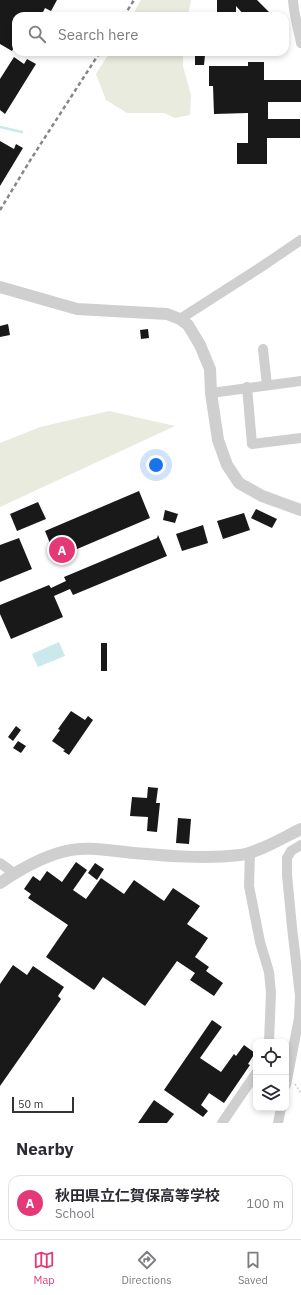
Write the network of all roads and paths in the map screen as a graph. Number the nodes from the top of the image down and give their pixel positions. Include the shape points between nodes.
1 (293, 0) edge
2 (301, 43) edge
3 (301, 240) edge
4 (0, 287) edge
5 (180, 319) junction
6 (262, 349) dead end
7 (301, 381) edge
8 (267, 385) junction
9 (247, 388) junction
10 (210, 393) junction
11 (301, 438) edge
12 (301, 510) edge
13 (301, 829) edge
14 (301, 845) edge
15 (250, 853) junction
16 (0, 863) edge
17 (14, 873) junction
18 (0, 883) edge
19 (269, 1039) edge
20 (255, 1075) edge
21 (288, 1075) edge
22 (280, 1111) edge
23 (222, 1123) edge
24 (278, 1123) edge

1 - 2 street
3 - 5 street
4 - 5 street via 77,309 167,314
5 - 10 street via 188,325 200,345 210,369
6 - 8 street
7 - 8 street
8 - 9 street
9 - 10 street
9 - 11 street via 252,444
10 - 12 street via 218,440 227,465 239,483 262,496
13 - 15 street
14 - 21 street via 291,851 287,858 300,996 299,1018
15 - 17 street via 190,856 90,848 62,851
15 - 19 street via 249,886 269,972
16 - 17 street
17 - 18 street
20 - 23 street
22 - 24 street

